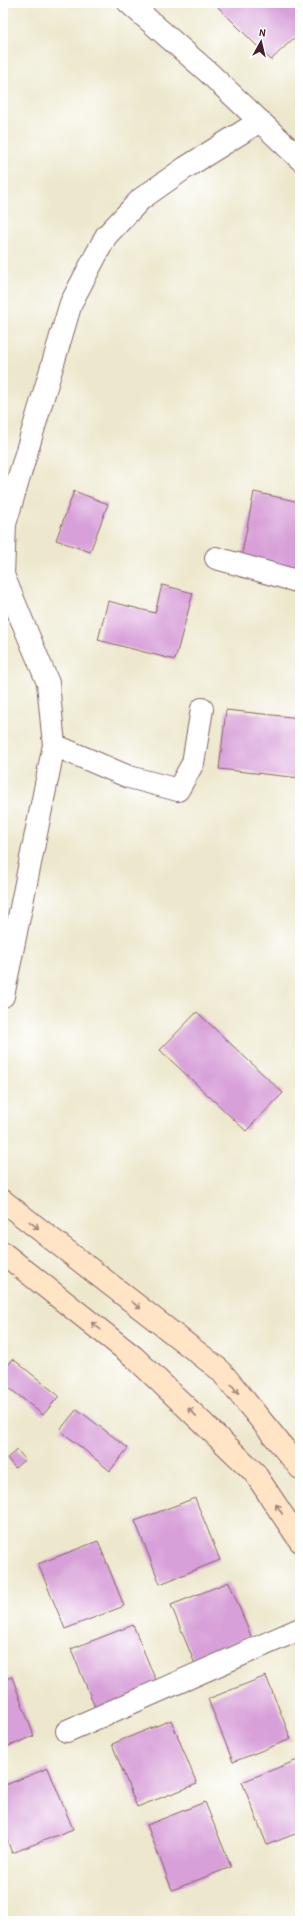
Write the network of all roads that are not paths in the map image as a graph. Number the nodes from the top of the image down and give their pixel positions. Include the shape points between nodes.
1 (129, 3) edge
2 (260, 121) junction
3 (300, 159) edge
4 (216, 558) dead end
5 (300, 582) edge
6 (202, 709) dead end
7 (54, 745) junction
8 (3, 996) edge
9 (3, 1201) edge
10 (3, 1252) edge
11 (300, 1468) edge
12 (300, 1541) edge
13 (300, 1628) edge
14 (67, 1731) dead end

1 - 2 street
2 - 3 street
2 - 7 street via 141,199 106,236 71,303 5,524 4,575 48,683
4 - 5 street
6 - 7 street via 193,763 178,790 129,777
7 - 8 street
9 -> 11 main road via 220,1370
12 -> 10 main road via 254,1472 134,1356
13 - 14 street

